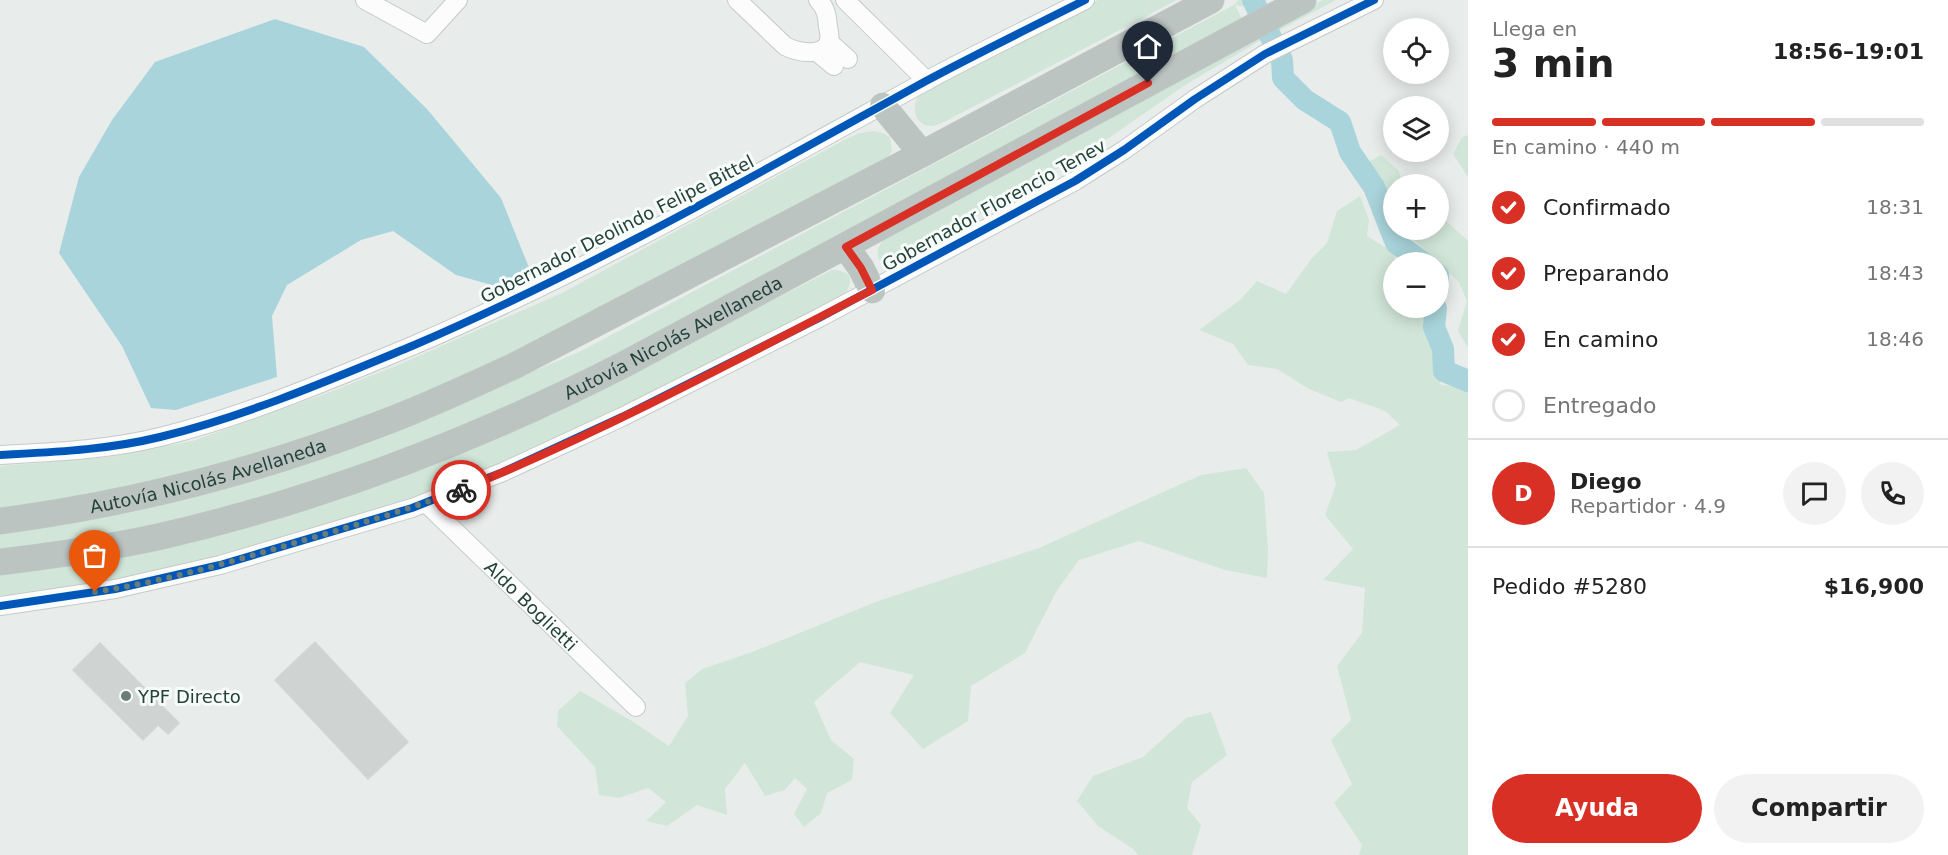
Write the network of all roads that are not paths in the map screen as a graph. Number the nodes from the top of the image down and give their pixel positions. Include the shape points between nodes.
1 (364, 0) edge
2 (458, 0) edge
3 (737, 0) edge
4 (818, 0) edge
5 (845, 0) edge
6 (1085, 0) edge
7 (1211, 0) edge
8 (1303, 0) edge
9 (1374, 0) edge
10 (823, 47) junction
11 (841, 62) dead end
12 (927, 81) junction
13 (883, 106) junction
14 (922, 154) junction
15 (846, 247) junction
16 (872, 290) junction
17 (0, 455) edge
18 (426, 503) junction
19 (0, 521) edge
20 (0, 562) edge
21 (0, 606) edge
22 (636, 707) dead end

1 - 2 street via 427,34
3 - 10 street via 785,46 795,50
4 - 10 street via 827,14
5 - 12 street
6 - 12 street, Gobernador Deolindo Felipe Bittel
7 - 14 highway, Autovía Nicolás Avellaneda
8 - 15 highway, Autovía Nicolás Avellaneda
9 - 16 street, Gobernador Florencio Tenev via 1265,54 1075,181
10 - 11 street
12 - 13 street, Gobernador Deolindo Felipe Bittel
13 - 14 highway
13 - 17 street, Gobernador Deolindo Felipe Bittel via 584,266 338,376 238,414 159,437 97,448
14 - 19 highway, Autovía Nicolás Avellaneda via 514,366 380,424 202,482
15 - 16 highway
15 - 20 highway, Autovía Nicolás Avellaneda via 571,392 407,461 323,491 182,531
16 - 18 street, Gobernador Florencio Tenev via 611,422
18 - 21 street, Gobernador Florencio Tenev via 186,573 115,589
18 - 22 street, Aldo Boglietti

